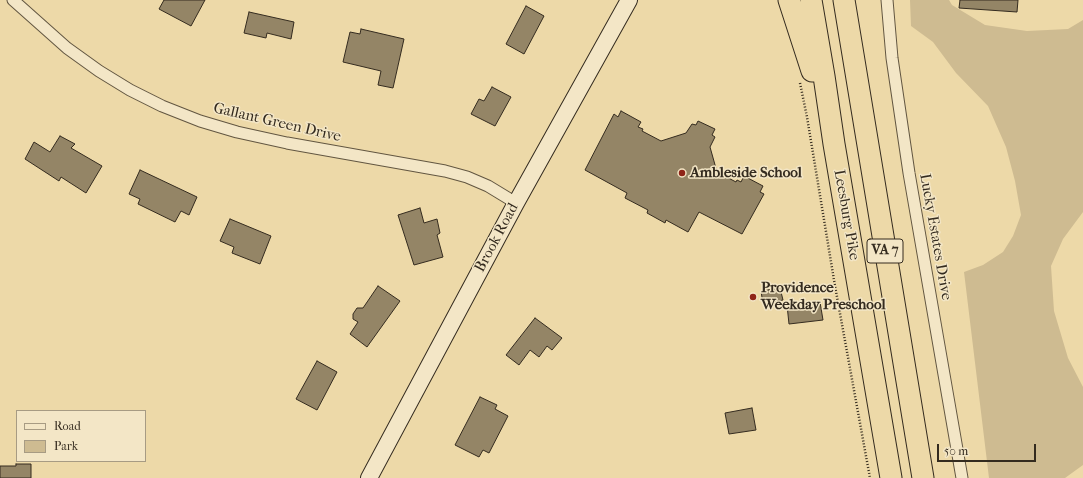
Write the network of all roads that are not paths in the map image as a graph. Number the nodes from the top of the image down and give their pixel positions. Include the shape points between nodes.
1 (13, 0) edge
2 (628, 0) edge
3 (790, 0) edge
4 (811, 0) edge
5 (844, 0) edge
6 (887, 0) edge
7 (834, 144) junction
8 (516, 204) junction
9 (368, 478) edge
10 (891, 478) edge
11 (923, 478) edge
12 (962, 478) edge

1 - 8 street, Gallant Green Drive via 73,53 124,86 162,106 237,132 466,177 488,186
2 - 8 street, Brook Road
3 - 7 highway
4 - 7 highway, Leesburg Pike / VA 7
5 - 11 highway, VA 7
6 - 12 street, Lucky Estates Drive via 892,58 908,166
7 - 10 highway, Leesburg Pike / VA 7
8 - 9 street, Brook Road

